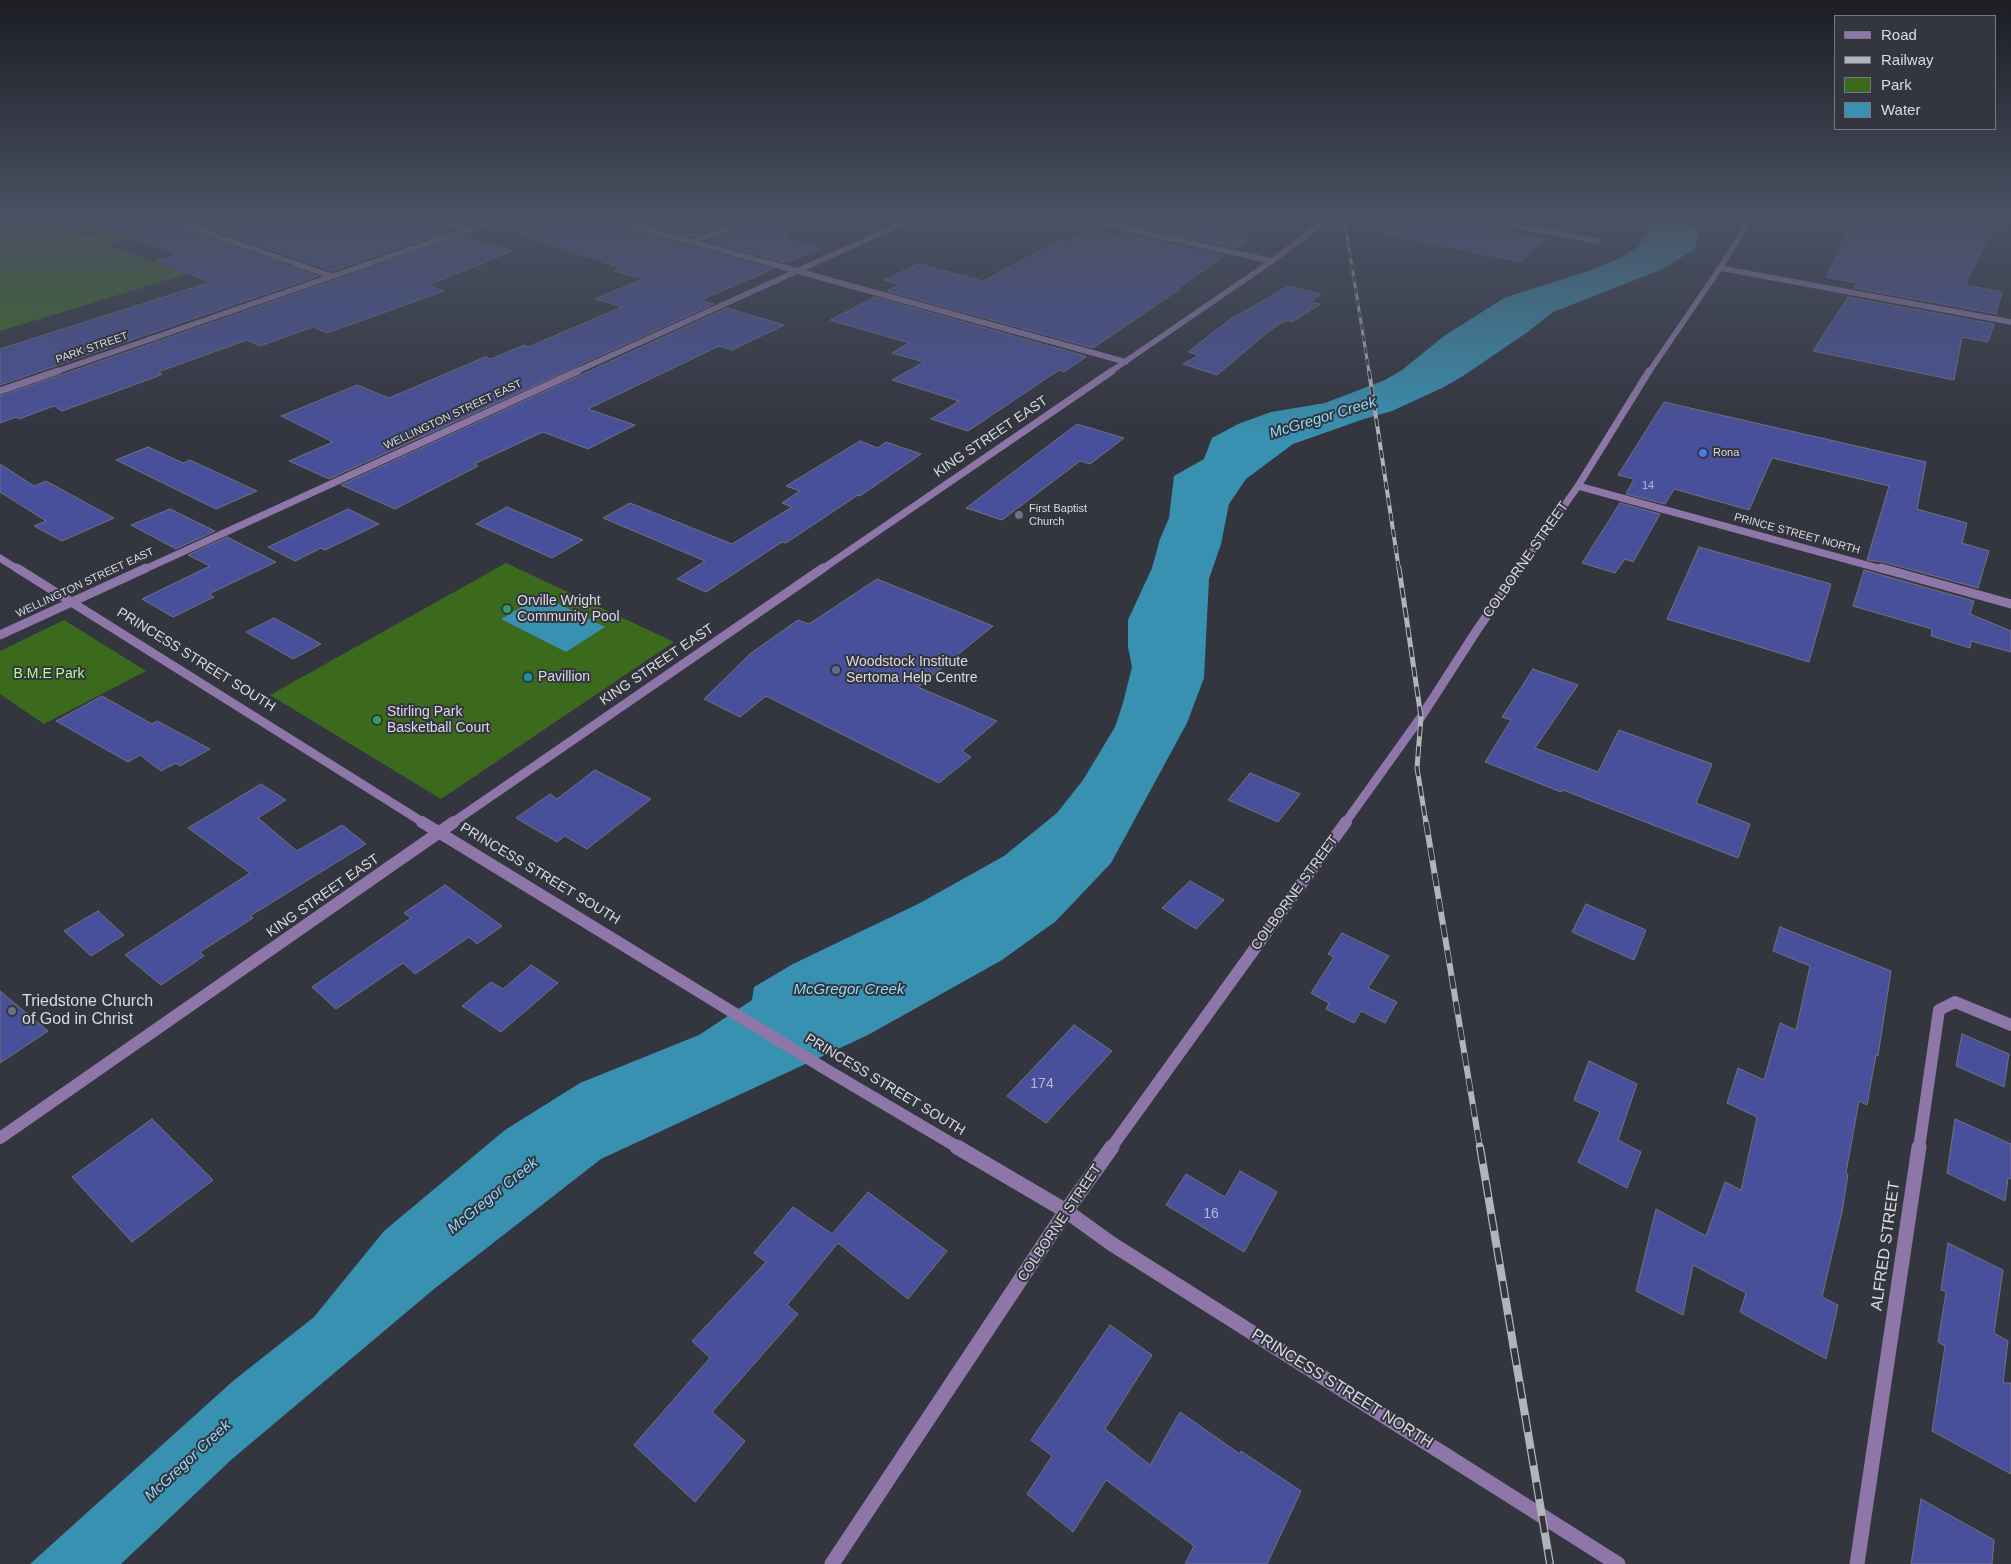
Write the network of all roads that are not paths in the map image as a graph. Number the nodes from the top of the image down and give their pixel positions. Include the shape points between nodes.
1 (291, 290) edge
2 (755, 290) edge
3 (865, 290) edge
4 (1230, 290) edge
5 (1705, 290) edge
6 (1838, 290) edge
7 (2011, 322) edge
8 (1126, 362) junction
9 (0, 391) edge
10 (1578, 486) junction
11 (0, 558) edge
12 (73, 602) junction
13 (2011, 604) edge
14 (0, 635) edge
15 (439, 831) junction
16 (2011, 1024) edge
17 (0, 1138) edge
18 (1066, 1211) junction
19 (832, 1564) edge
20 (1618, 1564) edge
21 (1857, 1564) edge

1 - 9 street, PARK STREET
2 - 12 street, WELLINGTON STREET EAST
3 - 8 street
4 - 8 street, KING STREET EAST
5 - 10 street, COLBORNE STREET via 1637,389
6 - 7 street
8 - 15 street, KING STREET EAST
10 - 13 street, PRINCE STREET NORTH
10 - 18 street, COLBORNE STREET via 1477,630 1417,723
11 - 12 street, PRINCESS STREET SOUTH
12 - 14 street, WELLINGTON STREET EAST
12 - 15 street, PRINCESS STREET SOUTH
15 - 17 street, KING STREET EAST
15 - 18 street, PRINCESS STREET SOUTH via 832,1073
16 - 21 street, ALFRED STREET via 1955,1002 1939,1010
18 - 19 street, COLBORNE STREET
18 - 20 street, PRINCESS STREET NORTH via 1112,1244

